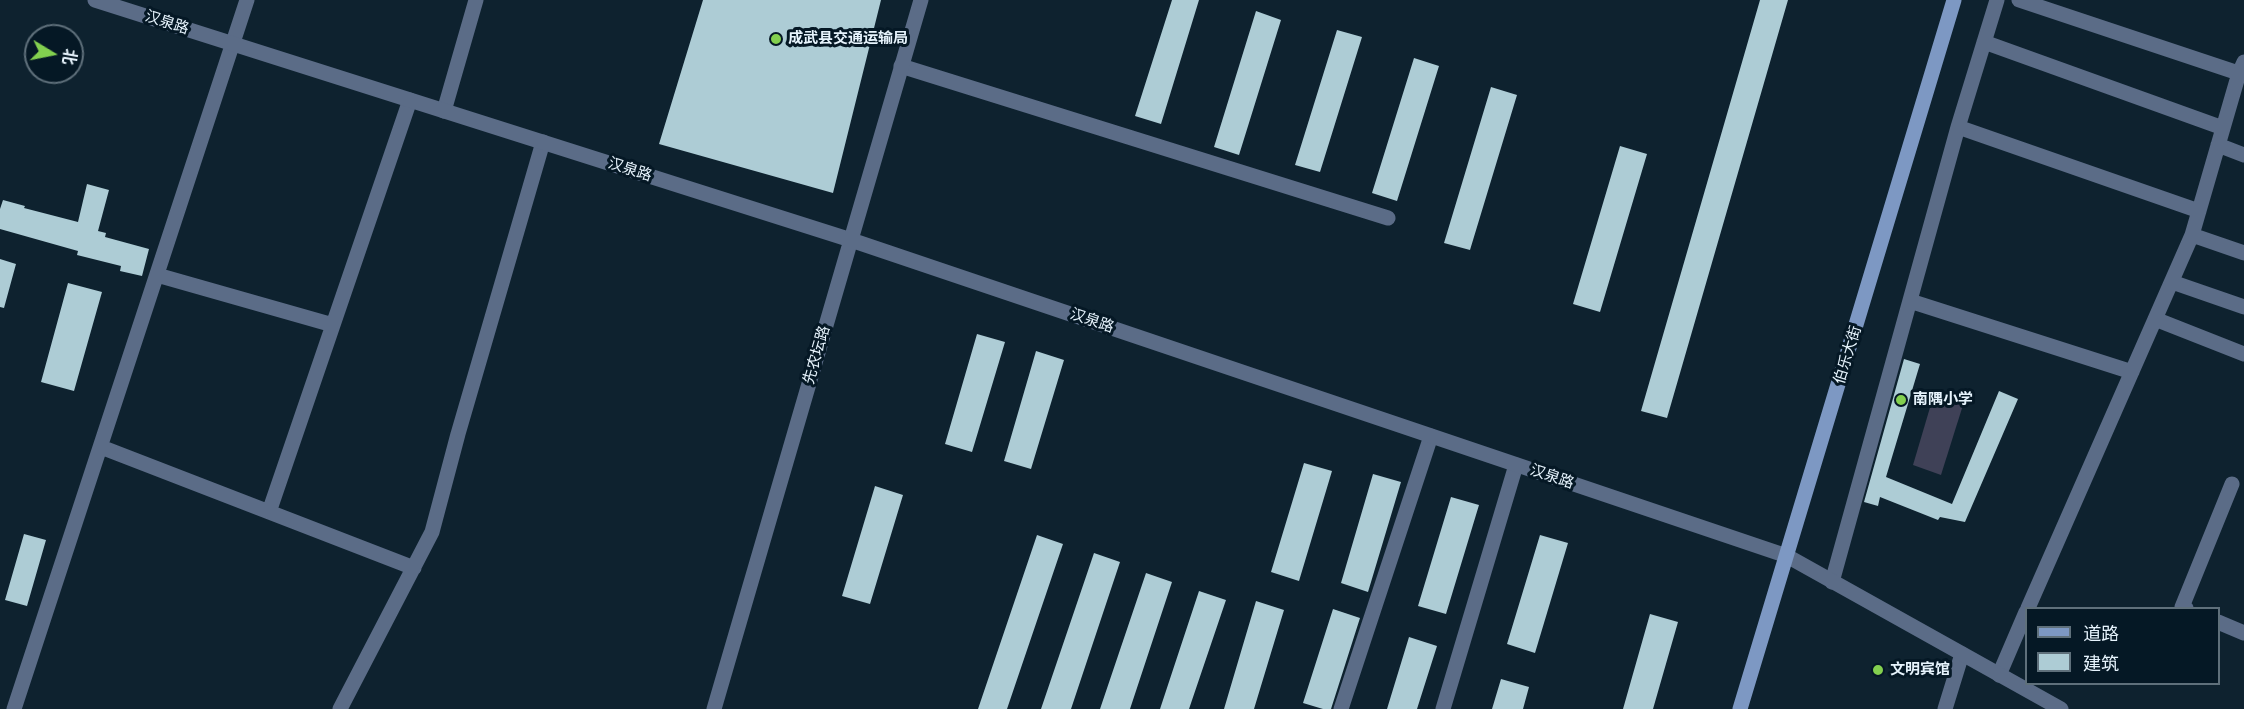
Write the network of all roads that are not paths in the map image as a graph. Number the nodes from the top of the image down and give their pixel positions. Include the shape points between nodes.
1 (94, 0) edge
2 (247, 0) edge
3 (476, 0) edge
4 (921, 0) edge
5 (1954, 0) edge
6 (1998, 0) edge
7 (2019, 0) edge
8 (1984, 42) junction
9 (233, 44) junction
10 (901, 66) junction
11 (2242, 70) edge
12 (410, 100) junction
13 (444, 111) junction
14 (1958, 127) junction
15 (2223, 128) junction
16 (543, 142) junction
17 (2218, 145) junction
18 (2244, 155) edge
19 (2199, 211) junction
20 (1388, 218) dead end
21 (2192, 235) junction
22 (851, 240) junction
23 (2244, 253) edge
24 (157, 275) junction
25 (2172, 282) junction
26 (1910, 301) junction
27 (2244, 308) edge
28 (2155, 319) junction
29 (333, 325) junction
30 (2244, 354) edge
31 (2132, 372) junction
32 (1431, 436) junction
33 (100, 447) junction
34 (1516, 465) junction
35 (2232, 484) dead end
36 (269, 512) junction
37 (1787, 556) junction
38 (414, 568) junction
39 (1832, 582) junction
40 (2028, 607) edge
41 (2182, 607) edge
42 (2025, 615) edge
43 (2220, 623) edge
44 (2244, 633) edge
45 (1962, 654) junction
46 (1999, 675) junction
47 (14, 709) edge
48 (340, 709) edge
49 (714, 709) edge
50 (1341, 709) edge
51 (1443, 709) edge
52 (1740, 709) edge
53 (1945, 709) edge
54 (2061, 709) edge

1 - 9 street, 汉泉路
2 - 9 street
3 - 13 street
4 - 10 street, 先农坛路
5 - 37 main road, 伯乐大街
6 - 8 street
7 - 11 street
8 - 14 street
8 - 15 street
9 - 12 street, 汉泉路
9 - 24 street
10 - 20 street
10 - 22 street, 先农坛路
11 - 15 street
12 - 13 street, 汉泉路
12 - 29 street
13 - 16 street, 汉泉路
14 - 19 street
14 - 26 street
15 - 17 street
16 - 22 street, 汉泉路
16 - 38 street via 432,532
17 - 18 street
17 - 19 street
19 - 21 street
21 - 23 street
21 - 25 street
22 - 32 street, 汉泉路
22 - 49 street, 先农坛路
24 - 29 street
24 - 33 street
25 - 27 street
25 - 28 street
26 - 31 street
26 - 39 street
28 - 30 street
28 - 31 street
29 - 36 street
31 - 40 street
32 - 34 street, 汉泉路
32 - 50 street
33 - 36 street
33 - 47 street
34 - 37 street, 汉泉路
34 - 51 street
35 - 41 street
36 - 38 street
37 - 39 street, 汉泉路
37 - 52 main road, 伯乐大街
38 - 48 street
39 - 45 street, 汉泉路
42 - 46 street
43 - 44 street
45 - 46 street, 汉泉路
45 - 53 street
46 - 54 street, 汉泉路

